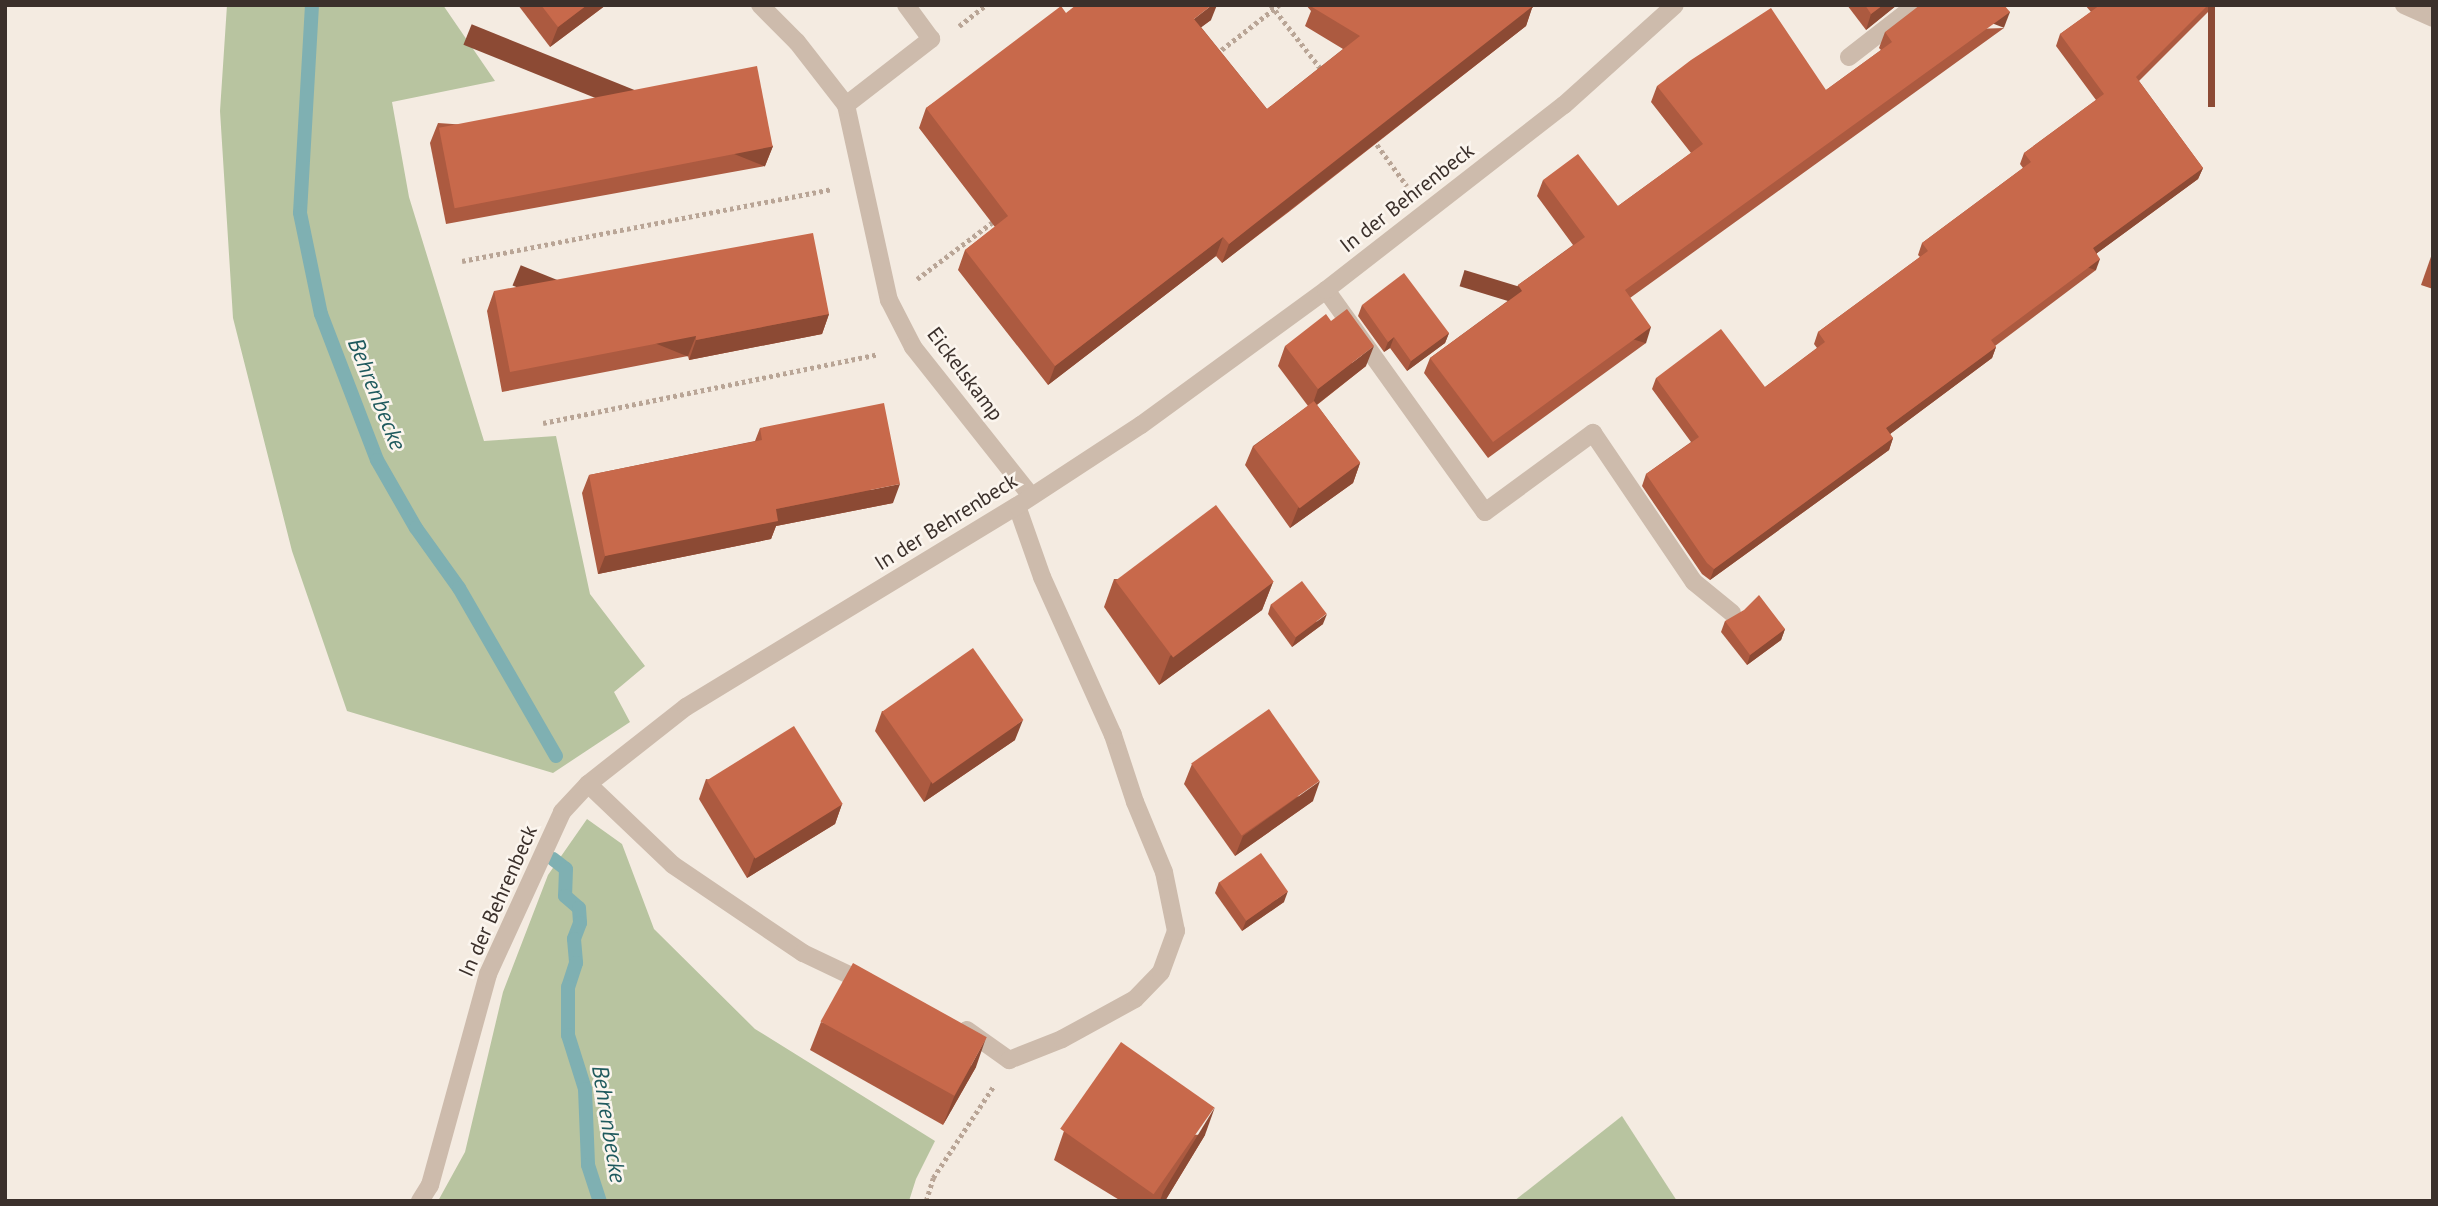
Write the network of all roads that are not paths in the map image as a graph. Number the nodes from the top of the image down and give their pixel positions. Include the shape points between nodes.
1 (760, 5) edge
2 (906, 5) edge
3 (1675, 5) edge
4 (1916, 5) edge
5 (2404, 5) edge
6 (2433, 18) edge
7 (1849, 57) dead end
8 (846, 106) junction
9 (1326, 290) junction
10 (1024, 501) junction
11 (1732, 613) edge
12 (588, 784) junction
13 (885, 992) edge
14 (952, 1023) edge
15 (420, 1201) edge

1 - 8 street, Eickelskamp via 797,42
2 - 8 street via 931,39
3 - 9 street, In der Behrenbeck via 1564,104
4 - 7 street
5 - 6 street
8 - 10 street, Eickelskamp via 889,300 914,347
9 - 10 street, In der Behrenbeck via 1141,425
9 - 11 street via 1485,512 1593,433 1694,582
10 - 12 street, In der Behrenbeck via 686,708
10 - 14 street, Eickelskamp via 1042,577 1113,735 1164,872 1176,931 1161,972 1135,999 1062,1039 1009,1060 974,1033
12 - 13 street via 673,865 803,953
12 - 15 street, In der Behrenbeck via 562,812 488,974 430,1185

